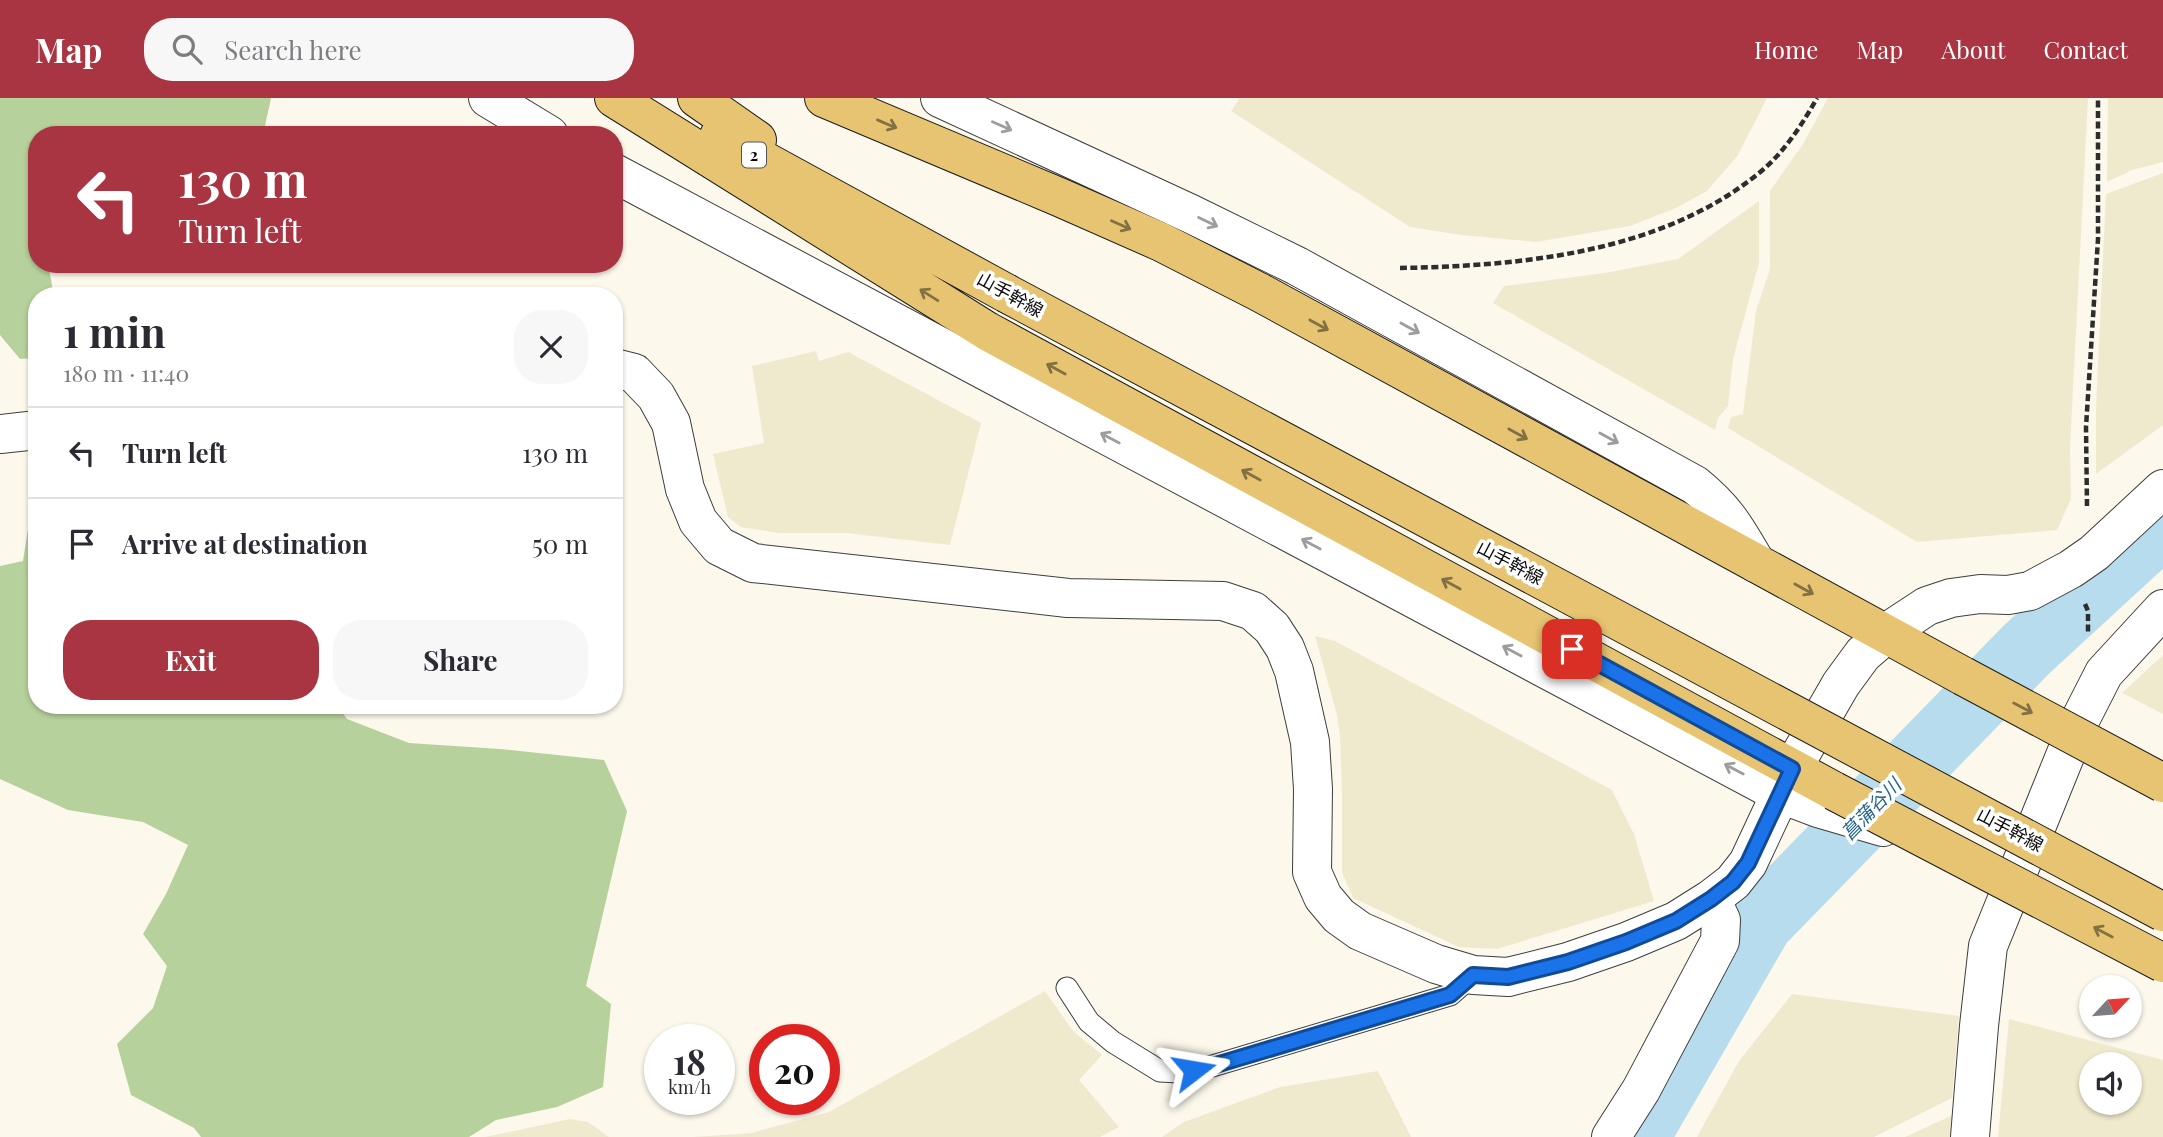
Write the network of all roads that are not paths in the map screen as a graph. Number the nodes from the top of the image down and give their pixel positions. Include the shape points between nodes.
1 (488, 98) edge
2 (614, 98) edge
3 (650, 98) edge
4 (697, 98) edge
5 (824, 98) edge
6 (940, 98) edge
7 (534, 126) edge
8 (623, 178) edge
9 (859, 212) junction
10 (623, 370) edge
11 (28, 431) edge
12 (0, 434) edge
13 (2163, 489) edge
14 (1756, 563) junction
15 (2163, 609) edge
16 (1886, 634) junction
17 (1787, 782) junction
18 (2163, 783) edge
19 (1711, 899) junction
20 (2163, 912) edge
21 (2163, 963) edge
22 (1473, 975) junction
23 (1068, 988) dead end
24 (1611, 1137) edge
25 (1970, 1137) edge

1 - 7 street
17 -> 2 main road via 987,331
3 - 9 main road, 山手幹線 / 2
4 - 9 main road, 山手幹線 / 2
5 -> 14 main road via 1161,243
6 -> 14 street via 1297,266 1695,485 1730,518
17 -> 8 street
9 - 20 main road, 山手幹線 / 2, bridge
10 - 22 street via 634,373 656,396 671,423 685,489 698,521 719,546 753,563 1068,597 1223,601 1253,611 1272,628 1294,671 1310,742 1312,872 1323,897 1360,931
11 - 12 street
13 - 16 street via 2094,553 2030,591 1951,598 1918,612
14 -> 16 main road
15 - 25 street via 2104,673 2078,724 1989,947
16 - 17 street via 1840,684
16 -> 18 main road, bridge
17 - 19 street via 1748,863
21 -> 17 main road, bridge via 1925,838
19 - 22 street via 1676,921 1568,962 1508,977
19 - 24 street via 1721,920 1720,941
22 - 23 lane via 1450,995 1180,1072 1160,1071 1113,1042 1089,1022

